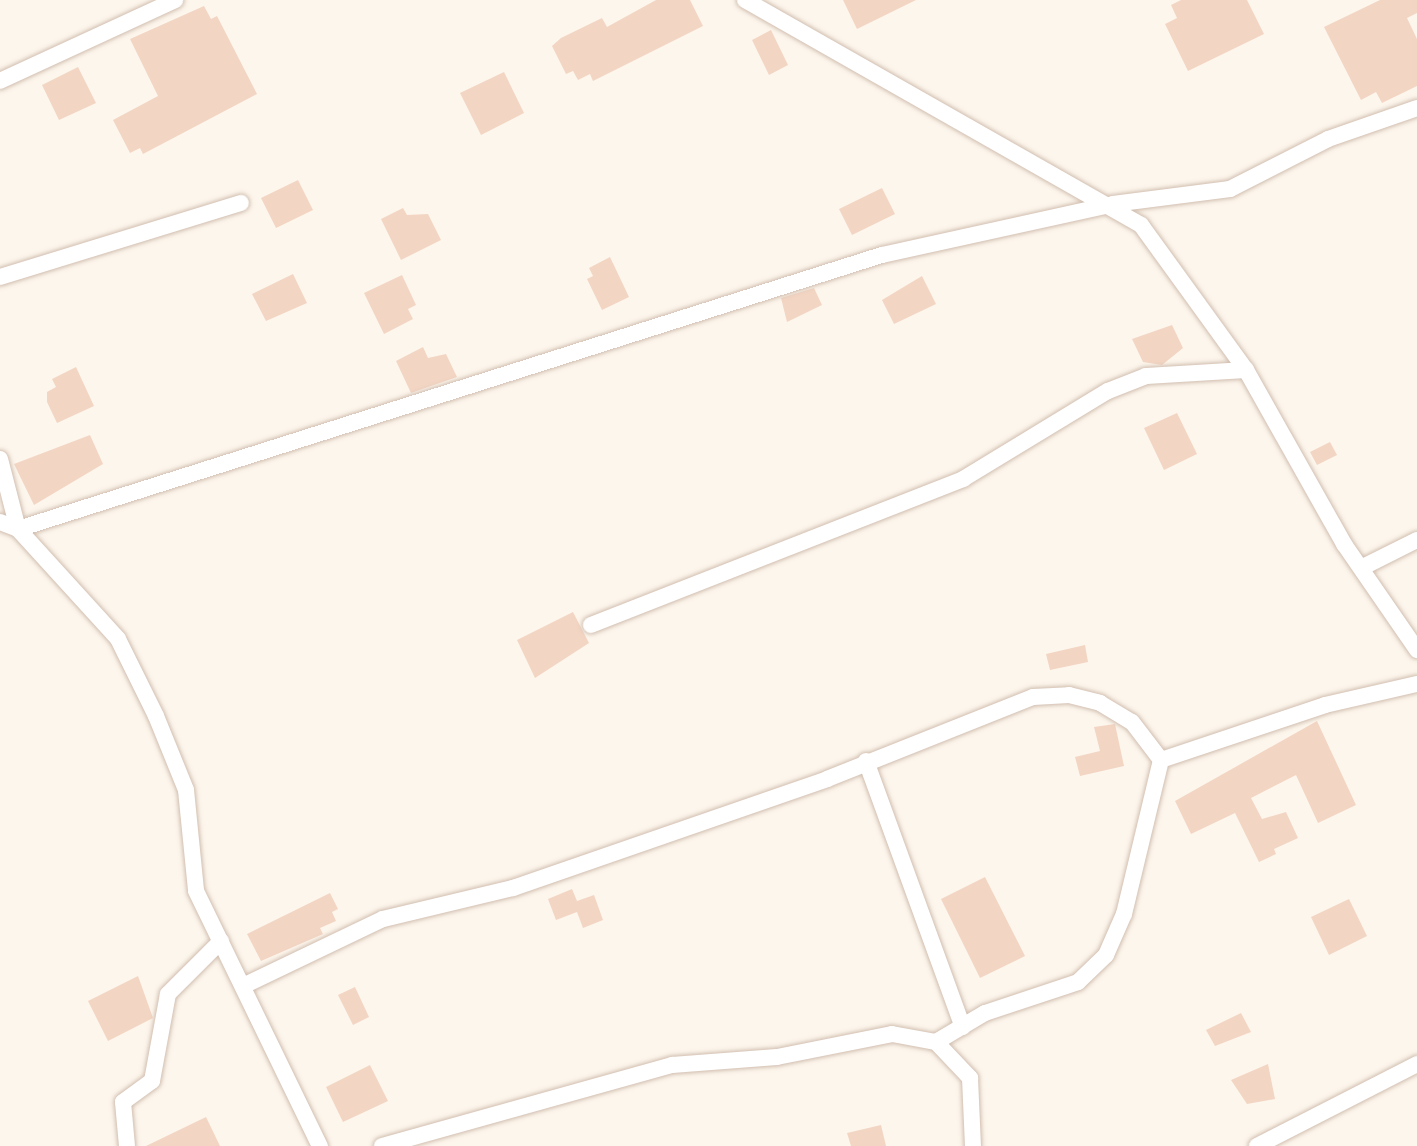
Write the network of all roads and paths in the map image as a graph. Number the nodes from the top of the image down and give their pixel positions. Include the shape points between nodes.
1 (175, 0) edge
2 (746, 0) edge
3 (0, 81) edge
4 (1417, 108) edge
5 (240, 203) dead end
6 (1113, 204) junction
7 (0, 277) edge
8 (1246, 370) junction
9 (0, 458) edge
10 (0, 522) edge
11 (18, 529) junction
12 (1417, 540) edge
13 (1363, 567) junction
14 (591, 625) dead end
15 (1417, 650) edge
16 (1417, 684) edge
17 (1161, 760) junction
18 (866, 761) junction
19 (221, 941) junction
20 (243, 986) junction
21 (964, 1027) junction
22 (936, 1042) junction
23 (1417, 1064) edge
24 (127, 1146) edge
25 (320, 1146) edge
26 (382, 1146) edge
27 (973, 1146) edge
28 (1257, 1146) edge

1 - 3 street
2 - 6 street via 786,28
4 - 6 street via 1328,139 1230,189
5 - 7 street
6 - 8 street via 1167,254
6 - 11 street via 882,255
8 - 13 street
8 - 14 street via 1146,376 1108,391 963,479
9 - 11 street
10 - 11 street
11 - 19 street via 118,639 181,772 196,891
12 - 13 street
13 - 15 street
16 - 17 street via 1325,705
17 - 18 street via 1132,722 1069,695 999,705
17 - 21 street via 1124,914 1106,955 1078,982 985,1013
18 - 20 street via 513,888 383,919
18 - 21 street
19 - 20 street
19 - 24 street via 168,994 152,1081 123,1102
20 - 25 street
21 - 22 street
22 - 26 street via 892,1034 777,1057 672,1065
22 - 27 street via 970,1078 976,1096
23 - 28 street

